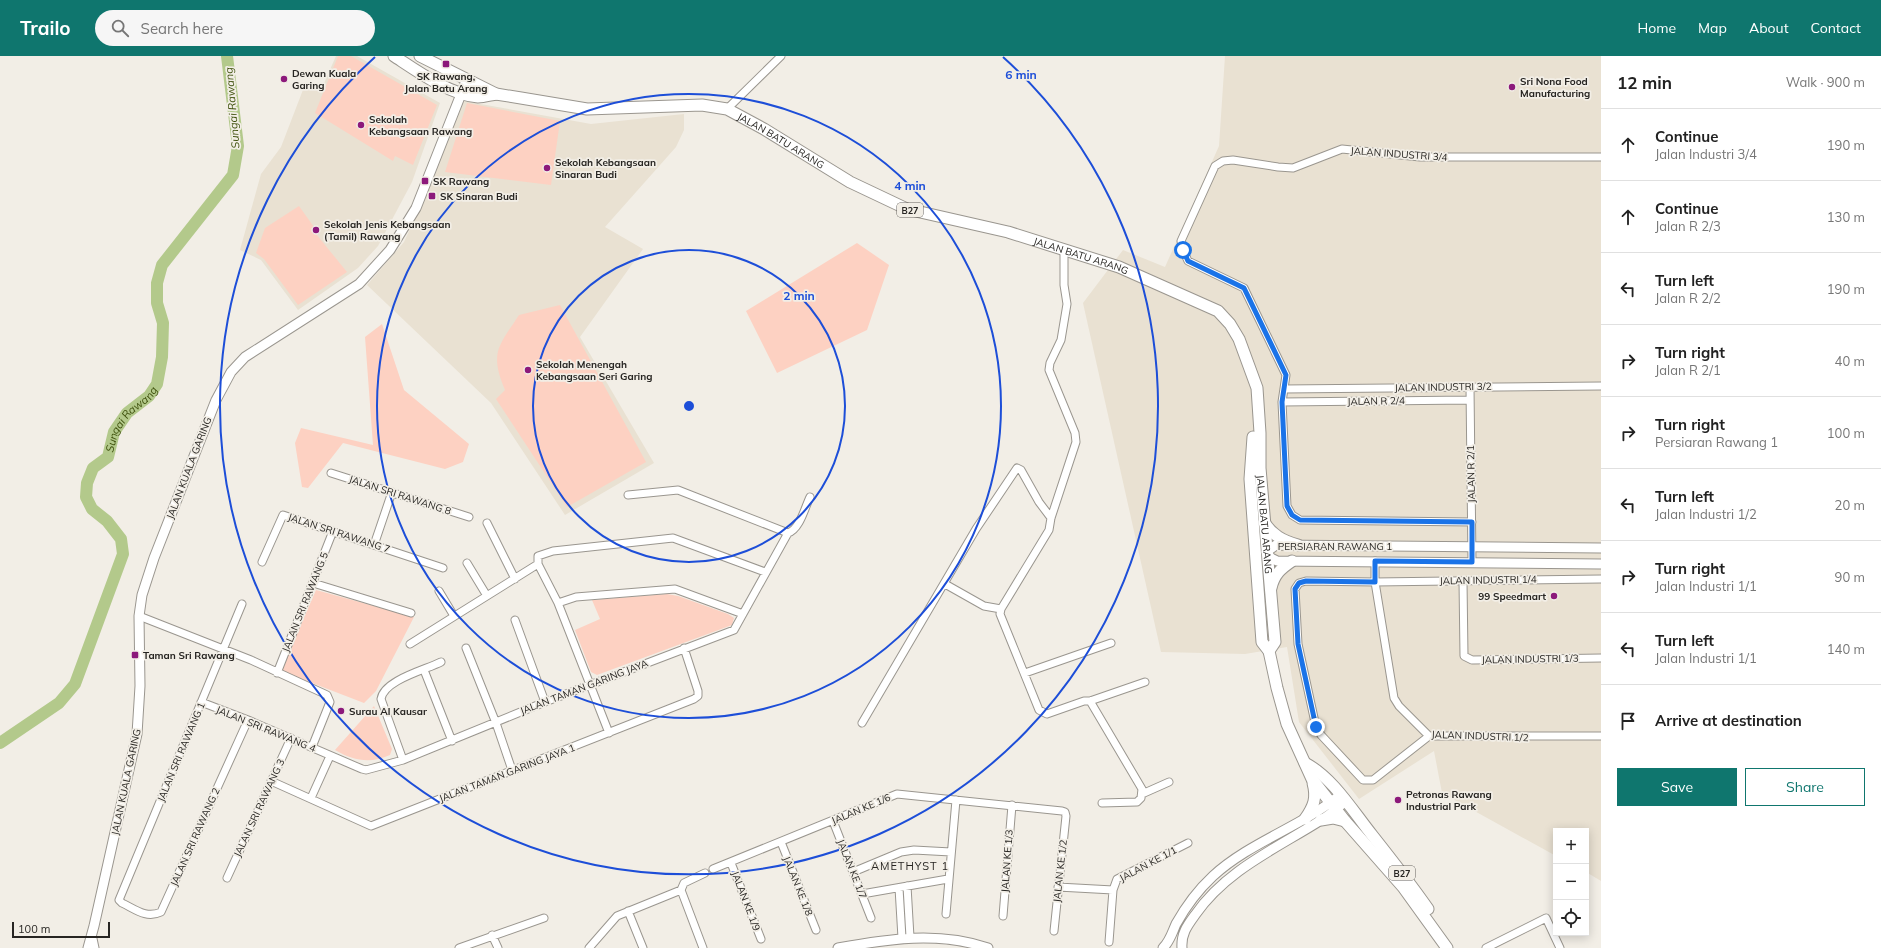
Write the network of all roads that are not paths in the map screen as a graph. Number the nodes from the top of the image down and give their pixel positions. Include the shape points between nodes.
1 (394, 56) edge
2 (420, 56) edge
3 (781, 56) edge
4 (467, 79) junction
5 (460, 93) junction
6 (496, 94) junction
7 (727, 109) junction
8 (1601, 157) edge
9 (1064, 250) junction
10 (1601, 386) edge
11 (1470, 387) junction
12 (1284, 389) junction
13 (1470, 400) junction
14 (1282, 402) junction
15 (1258, 417) junction
16 (331, 473) dead end
17 (392, 492) junction
18 (628, 495) dead end
19 (810, 497) dead end
20 (469, 517) dead end
21 (1051, 518) junction
22 (1263, 521) junction
23 (1472, 522) junction
24 (487, 523) dead end
25 (333, 531) junction
26 (788, 532) junction
27 (1253, 538) junction
28 (374, 545) junction
29 (1298, 545) junction
30 (1472, 546) junction
31 (1601, 548) edge
32 (1266, 552) junction
33 (1292, 561) junction
34 (1375, 561) junction
35 (262, 562) dead end
36 (467, 562) dead end
37 (1472, 562) junction
38 (538, 564) junction
39 (1601, 564) edge
40 (444, 568) dead end
41 (1255, 569) junction
42 (765, 572) junction
43 (514, 579) junction
44 (1601, 579) edge
45 (1463, 581) junction
46 (1375, 582) junction
47 (313, 583) junction
48 (945, 584) junction
49 (1270, 590) junction
50 (439, 591) dead end
51 (487, 596) junction
52 (242, 604) dead end
53 (558, 604) junction
54 (1001, 609) junction
55 (411, 613) dead end
56 (743, 614) junction
57 (139, 616) junction
58 (454, 616) junction
59 (514, 620) dead end
60 (1111, 643) dead end
61 (410, 644) dead end
62 (466, 648) dead end
63 (684, 648) junction
64 (224, 649) junction
65 (1269, 651) junction
66 (1601, 658) edge
67 (441, 662) dead end
68 (424, 670) junction
69 (277, 673) junction
70 (1026, 673) junction
71 (1145, 682) dead end
72 (590, 684) junction
73 (1090, 701) junction
74 (201, 702) junction
75 (545, 702) junction
76 (248, 720) junction
77 (496, 723) junction
78 (862, 723) dead end
79 (609, 733) junction
80 (1428, 736) junction
81 (1601, 736) edge
82 (291, 738) junction
83 (452, 741) junction
84 (312, 747) junction
85 (330, 756) junction
86 (403, 760) junction
87 (1305, 763) junction
88 (512, 770) junction
89 (1312, 779) junction
90 (271, 781) junction
91 (1169, 782) dead end
92 (1142, 794) junction
93 (311, 798) junction
94 (1343, 798) junction
95 (956, 800) junction
96 (1102, 803) dead end
97 (1012, 805) junction
98 (1333, 806) junction
99 (1065, 812) joint
100 (1305, 819) junction
101 (1320, 820) junction
102 (833, 821) junction
103 (1345, 821) junction
104 (781, 842) junction
105 (1188, 843) dead end
106 (952, 852) junction
107 (731, 862) junction
108 (713, 869) dead end
109 (853, 872) junction
110 (705, 873) dead end
111 (227, 878) dead end
112 (948, 879) junction
113 (907, 886) junction
114 (1058, 886) junction
115 (899, 888) junction
116 (681, 890) junction
117 (1112, 890) junction
118 (862, 894) junction
119 (119, 900) joint
120 (628, 911) junction
121 (946, 914) dead end
122 (1003, 916) dead end
123 (544, 918) dead end
124 (871, 918) dead end
125 (816, 930) dead end
126 (1054, 931) dead end
127 (92, 934) junction
128 (492, 935) junction
129 (906, 938) junction
130 (761, 939) dead end
131 (1109, 942) dead end
132 (1487, 947) edge
133 (88, 948) edge
134 (95, 948) edge
135 (459, 948) edge
136 (498, 948) edge
137 (589, 948) edge
138 (643, 948) edge
139 (703, 948) edge
140 (838, 948) edge
141 (988, 948) edge
142 (1163, 948) edge
143 (1182, 948) edge
144 (1447, 948) edge
145 (1453, 948) edge
146 (1560, 948) edge

1 - 5 main road, JALAN BATU ARANG / B27
2 - 4 main road, JALAN BATU ARANG / B27
3 - 7 street
4 - 5 street, JALAN KUALA GARING
4 - 6 main road, JALAN BATU ARANG / B27
5 - 6 main road, JALAN BATU ARANG / B27 via 478,97
5 - 57 street, JALAN KUALA GARING via 416,208 390,250 359,284 245,357 223,384 154,558 142,595
6 - 7 main road, JALAN BATU ARANG / B27 via 587,109 702,105
7 - 9 main road, JALAN BATU ARANG / B27 via 850,182 907,209 1008,232
8 - 12 street, JALAN INDUSTRI 3/4 via 1420,157 1342,149 1293,168 1233,160 1223,161 1215,166 1181,240 1183,250 1188,261 1244,288 1286,375
9 - 15 main road, JALAN BATU ARANG / B27 via 1119,267 1218,311 1239,339 1257,388
9 - 21 street via 1067,304 1061,340 1049,370 1075,432 1076,442
10 - 11 street, JALAN INDUSTRI 3/2
11 - 12 street, JALAN INDUSTRI 3/2
11 - 13 street, JALAN R 2/1
12 - 14 street, JALAN INDUSTRI 3/4
13 - 14 street, JALAN R 2/4
13 - 23 street, JALAN R 2/1
14 - 23 street, JALAN INDUSTRI 3/4 via 1287,506 1292,515 1300,520
15 - 22 main road, JALAN BATU ARANG / B27
15 - 27 main road via 1253,433 1250,479
16 - 17 street, JALAN SRI RAWANG 8
17 - 20 street, JALAN SRI RAWANG 8
17 - 28 street
18 - 26 street via 678,490
19 - 26 street, JALAN TAMAN GARING JAYA via 797,524
21 - 48 street via 1021,470 1017,468 976,529
21 - 54 street via 1049,530
22 - 29 main road via 1278,538
22 - 32 main road, JALAN BATU ARANG / B27
23 - 30 street, JALAN R 2/1
24 - 43 street
25 - 28 street, JALAN SRI RAWANG 7
25 - 35 street, JALAN SRI RAWANG 7 via 283,515
25 - 47 street, JALAN SRI RAWANG 5
26 - 42 street, JALAN TAMAN GARING JAYA
27 - 32 main road
27 - 41 main road
28 - 40 street, JALAN SRI RAWANG 7
29 - 30 street, PERSIARAN RAWANG 1
29 - 32 street, PERSIARAN RAWANG 1 via 1276,545
30 - 31 street, PERSIARAN RAWANG 1
30 - 37 street, JALAN R 2/1
32 - 33 street, PERSIARAN RAWANG 1 via 1271,558
32 - 41 main road via 1259,559
32 - 49 main road, JALAN BATU ARANG / B27
33 - 34 street, PERSIARAN RAWANG 1
33 - 49 main road via 1281,568 1273,578
34 - 37 street, PERSIARAN RAWANG 1
34 - 46 street, JALAN INDUSTRI 1/2
36 - 51 street
37 - 39 street, PERSIARAN RAWANG 1
38 - 42 street via 538,556 544,553 673,538
38 - 43 street
38 - 53 street
41 - 65 main road via 1262,642
42 - 56 street, JALAN TAMAN GARING JAYA
43 - 51 street
44 - 45 street, JALAN INDUSTRI 1/4
45 - 46 street, JALAN INDUSTRI 1/4
45 - 66 street, JALAN INDUSTRI 1/3 via 1464,656 1472,660
46 - 80 street, JALAN INDUSTRI 1/2 via 1394,698
46 - 80 street, JALAN INDUSTRI 1/4 via 1306,581 1299,583 1295,589 1298,644 1316,727 1363,780 1373,780
47 - 55 street
47 - 69 street, JALAN SRI RAWANG 5
48 - 54 street via 984,606
48 - 78 street
49 - 65 main road, JALAN BATU ARANG / B27 via 1275,642
50 - 58 street
51 - 58 street
52 - 64 street, JALAN SRI RAWANG 1
53 - 56 street via 576,597 675,589
53 - 72 street
54 - 70 street via 1000,614
56 - 63 street, JALAN TAMAN GARING JAYA via 734,630
57 - 64 street
57 - 127 street, JALAN KUALA GARING via 140,686 137,734
58 - 61 street
59 - 75 street
60 - 70 street
62 - 77 street
63 - 72 street, JALAN TAMAN GARING JAYA
63 - 79 street, JALAN TAMAN GARING JAYA 1 via 698,696
64 - 69 street
64 - 74 street, JALAN SRI RAWANG 1
65 - 87 main road, JALAN BATU ARANG / B27 via 1287,724
67 - 68 street
68 - 83 street
68 - 86 street via 394,683 382,694 381,699
69 - 84 street via 330,698
70 - 73 street via 1039,710 1042,712 1047,714
71 - 73 street
72 - 75 street, JALAN TAMAN GARING JAYA
72 - 79 street
73 - 92 street via 1142,789
74 - 76 street, JALAN SRI RAWANG 4
74 - 119 street, JALAN SRI RAWANG 1
75 - 77 street, JALAN TAMAN GARING JAYA
76 - 82 street, JALAN SRI RAWANG 4
76 - 119 street, JALAN SRI RAWANG 2 via 161,912 147,916
77 - 83 street, JALAN TAMAN GARING JAYA
77 - 88 street
79 - 88 street, JALAN TAMAN GARING JAYA 1
80 - 81 street, JALAN INDUSTRI 1/2
82 - 84 street, JALAN SRI RAWANG 4
82 - 90 street, JALAN SRI RAWANG 3
83 - 86 street, JALAN TAMAN GARING JAYA
84 - 85 street, JALAN SRI RAWANG 4
85 - 86 street, JALAN TAMAN GARING JAYA via 366,770
85 - 93 street
87 - 89 main road, JALAN BATU ARANG / B27
87 - 94 main road, B27 via 1320,771
88 - 93 street, JALAN TAMAN GARING JAYA 1 via 371,826
89 - 98 main road, JALAN BATU ARANG / B27
89 - 100 main road via 1316,794 1315,802
90 - 93 street, JALAN TAMAN GARING JAYA 1
90 - 111 street, JALAN SRI RAWANG 3
91 - 92 street
92 - 96 street via 1137,802
94 - 98 street
94 - 145 main road, B27 via 1410,882
95 - 97 street, JALAN KE 1/6
95 - 102 street, JALAN KE 1/6 via 897,794
95 - 106 street
97 - 99 street, JALAN KE 1/6
97 - 122 street, JALAN KE 1/3
98 - 100 street
98 - 101 street
98 - 103 main road, JALAN BATU ARANG / B27
99 - 114 street, JALAN KE 1/2
100 - 142 street via 1233,860 1214,875 1195,895
101 - 103 main road via 1333,818
101 - 143 street via 1240,869 1218,887 1185,929 1181,941
102 - 104 street, JALAN KE 1/6
102 - 109 street, JALAN KE 1/7
103 - 144 main road, JALAN BATU ARANG / B27 via 1403,888
104 - 107 street, JALAN KE 1/6
104 - 125 street, JALAN KE 1/8
105 - 117 street, JALAN KE 1/1 via 1117,879
106 - 109 street via 901,852
106 - 112 street
107 - 108 street, JALAN KE 1/6
107 - 130 street, JALAN KE 1/9
109 - 118 street, JALAN KE 1/7
110 - 116 street via 684,883
112 - 113 street
112 - 121 street
113 - 115 street
113 - 129 street
114 - 117 street, JALAN KE 1/1
114 - 126 street, JALAN KE 1/2
115 - 118 street
115 - 129 street
116 - 120 street
116 - 139 street
117 - 131 street, JALAN KE 1/1
118 - 124 street, JALAN KE 1/7
120 - 137 street via 617,916
120 - 138 street
123 - 128 street
127 - 133 street, JALAN KUALA GARING
127 - 134 street
128 - 135 street
128 - 136 street
129 - 140 street
129 - 141 street via 953,939
132 - 146 street via 1546,918

